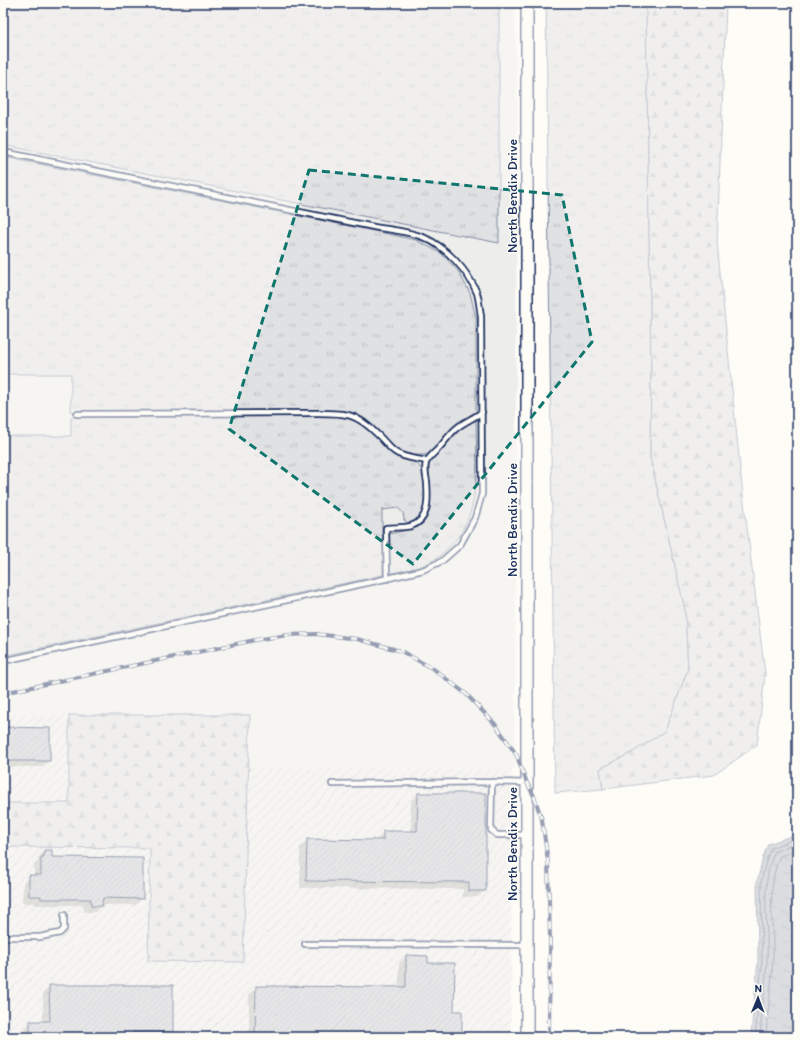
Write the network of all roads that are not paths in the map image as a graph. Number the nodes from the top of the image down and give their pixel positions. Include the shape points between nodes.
1 (527, 3) edge
2 (3, 152) edge
3 (482, 412) junction
4 (76, 414) dead end
5 (428, 461) junction
6 (387, 579) junction
7 (3, 661) edge
8 (492, 782) junction
9 (527, 783) junction
10 (332, 784) dead end
11 (527, 835) junction
12 (64, 915) dead end
13 (3, 937) edge
14 (305, 944) dead end
15 (527, 945) junction
16 (527, 1037) edge

1 - 9 street, North Bendix Drive
2 - 3 lane via 407,232 425,238 445,250 463,268 476,292 481,317
3 - 5 lane via 451,433
3 - 6 lane via 482,494 475,518 460,545 442,561 423,570
4 - 5 lane via 348,415 363,421 395,452
5 - 6 lane via 425,469 428,500 424,515 410,526 386,528
6 - 7 lane
8 - 9 lane
8 - 10 lane
8 - 11 lane via 492,830 497,834
9 - 11 street, North Bendix Drive
11 - 15 street, North Bendix Drive
12 - 13 lane via 64,929 60,933 40,937
14 - 15 lane
15 - 16 street, North Bendix Drive

